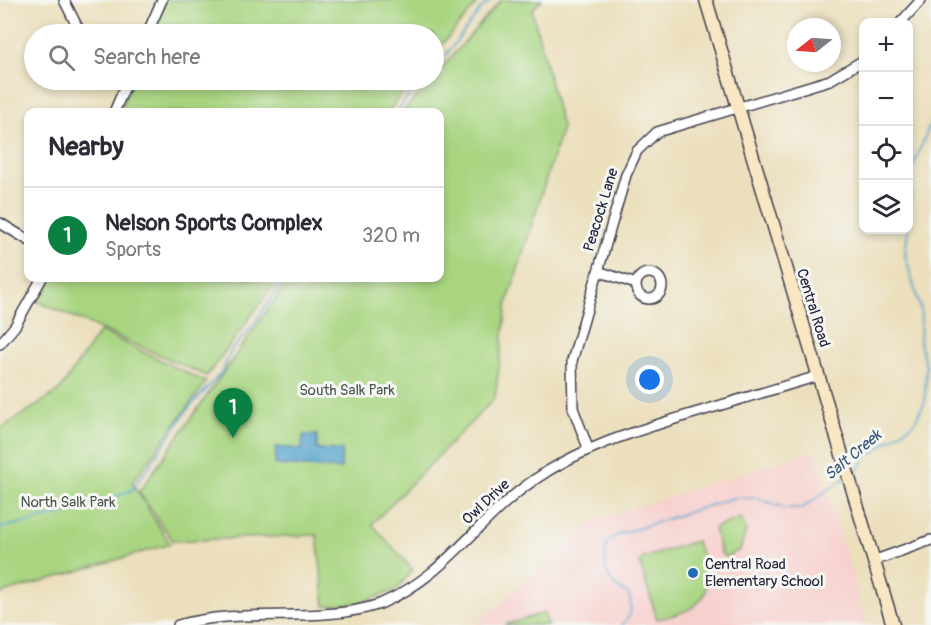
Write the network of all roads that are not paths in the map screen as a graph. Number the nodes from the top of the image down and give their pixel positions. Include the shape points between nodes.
1 (64, 0) edge
2 (162, 0) edge
3 (706, 0) edge
4 (921, 0) edge
5 (905, 18) edge
6 (76, 24) edge
7 (151, 24) edge
8 (859, 63) edge
9 (124, 90) edge
10 (738, 107) junction
11 (116, 108) edge
12 (0, 223) edge
13 (24, 238) edge
14 (598, 271) junction
15 (40, 282) edge
16 (636, 284) dead end
17 (0, 344) edge
18 (818, 376) junction
19 (588, 448) junction
20 (931, 540) edge
21 (873, 561) junction
22 (343, 620) edge
23 (214, 621) edge
24 (178, 625) edge
25 (893, 625) edge

1 - 6 street
2 - 7 street
3 - 10 street, Central Road
4 - 5 street
8 - 10 street, Peacock Lane via 830,80
9 - 11 street
10 - 14 street, Peacock Lane via 657,132 644,143 626,175
10 - 18 street, Central Road
12 - 13 street
14 - 16 street
14 - 19 street, Peacock Lane via 570,375 573,408
15 - 17 street
18 - 19 street, Owl Drive
18 - 21 street, Central Road
19 - 22 street, Owl Drive via 516,493 444,565 421,582
20 - 21 street
21 - 25 street, Central Road
22 - 23 street, Owl Drive
23 - 24 street, Owl Drive

